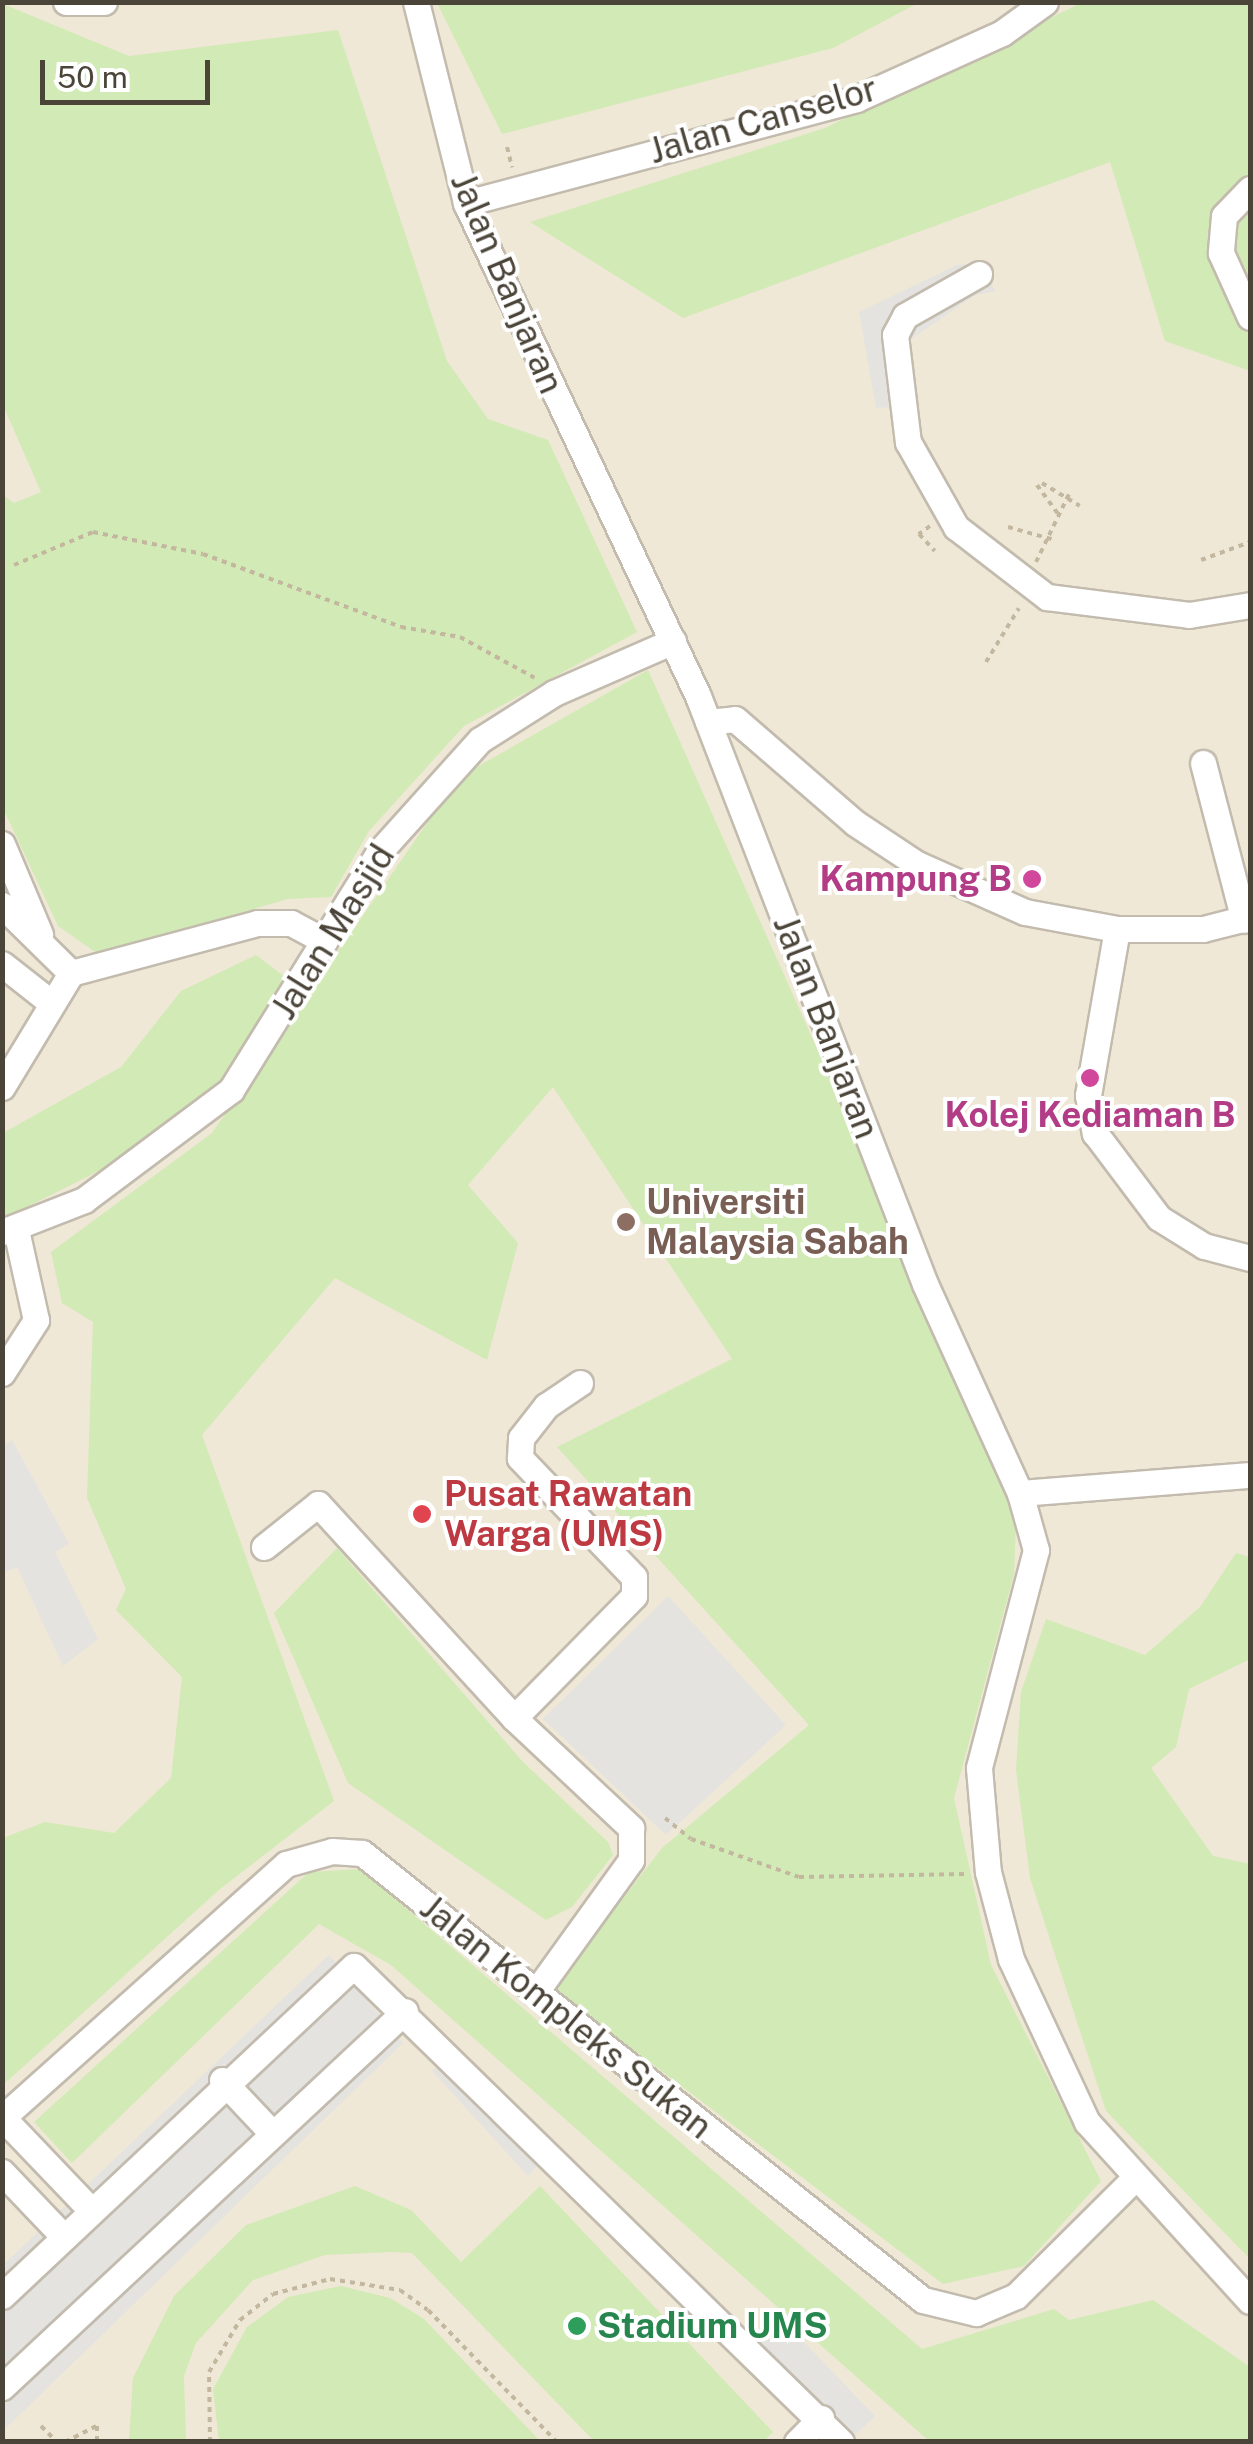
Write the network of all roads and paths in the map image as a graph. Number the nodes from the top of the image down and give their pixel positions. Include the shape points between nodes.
1 (66, 2) edge
2 (104, 2) edge
3 (416, 2) edge
4 (1045, 2) edge
5 (1250, 188) edge
6 (466, 203) junction
7 (979, 274) dead end
8 (1250, 318) edge
9 (1069, 494) junction
10 (1080, 506) dead end
11 (1059, 515) junction
12 (1008, 528) dead end
13 (1048, 537) junction
14 (1055, 540) dead end
15 (1250, 542) edge
16 (1201, 560) dead end
17 (14, 565) dead end
18 (1017, 582) junction
19 (1250, 605) edge
20 (673, 641) junction
21 (986, 662) dead end
22 (554, 693) junction
23 (708, 722) junction
24 (1203, 763) dead end
25 (2, 844) edge
26 (2, 905) edge
27 (1247, 918) edge
28 (1117, 929) junction
29 (324, 941) junction
30 (48, 952) junction
31 (2, 964) edge
32 (71, 973) junction
33 (48, 1001) junction
34 (2, 1087) edge
35 (9, 1232) edge
36 (1250, 1258) edge
37 (2, 1373) edge
38 (580, 1383) dead end
39 (1250, 1474) edge
40 (1020, 1492) junction
41 (264, 1548) dead end
42 (514, 1718) junction
43 (665, 1818) dead end
44 (988, 1872) junction
45 (535, 1993) junction
46 (405, 2011) junction
47 (222, 2080) junction
48 (2, 2118) edge
49 (272, 2133) junction
50 (2, 2172) edge
51 (1133, 2180) junction
52 (90, 2210) junction
53 (64, 2237) junction
54 (2, 2296) edge
55 (1250, 2300) edge
56 (2, 2387) edge
57 (821, 2418) junction
58 (41, 2426) dead end
59 (56, 2442) edge
60 (65, 2442) edge
61 (98, 2442) edge
62 (210, 2442) edge
63 (556, 2442) edge
64 (797, 2442) edge
65 (842, 2442) edge

1 - 2 street
3 - 6 street, Jalan Banjaran
4 - 6 street, Jalan Canselor via 1002,32 856,100
5 - 8 street via 1224,216 1222,253
6 - 20 street, Jalan Banjaran
7 - 18 street via 897,324 898,368 908,442 931,495
9 - 10 path
9 - 11 path
9 - 11 path via 1040,484
11 - 13 path
12 - 13 path
13 - 14 path
13 - 18 path
15 - 16 path
17 - 22 path via 93,532 203,554 401,627 460,637
18 - 19 street via 1070,603 1169,613
18 - 21 path via 1014,626
20 - 22 street, Jalan Masjid
20 - 23 street, Jalan Banjaran
22 - 29 street, Jalan Masjid via 480,740 435,784
23 - 28 street via 735,719 855,823 966,889 1025,912
23 - 40 street, Jalan Banjaran via 925,1284
24 - 27 street
25 - 30 street
26 - 30 street
27 - 28 street
28 - 36 street via 1088,1095 1096,1132 1159,1218 1204,1246
29 - 32 street via 292,923 257,923
29 - 35 street, Jalan Masjid via 231,1090 123,1175
30 - 32 street
31 - 33 street
32 - 33 street
33 - 34 street
35 - 37 street via 36,1320
38 - 42 street via 546,1406 521,1438 520,1458 634,1577 634,1596
39 - 40 street
40 - 44 street, Jalan Banjaran via 1036,1550 979,1768
41 - 42 street via 318,1504
42 - 45 street via 636,1842
43 - 44 path via 690,1839 799,1877
44 - 51 street, Jalan Banjaran via 1043,2036 1088,2122
45 - 48 street, Jalan Kompleks Sukan via 362,1854 332,1851 286,1864
45 - 51 street, Jalan Kompleks Sukan via 923,2300 949,2311 976,2312 1016,2296
46 - 47 street via 354,1966
46 - 49 street
46 - 57 street
47 - 49 street
47 - 52 street
48 - 52 street
49 - 56 street
50 - 53 street
51 - 55 street, Jalan Banjaran
52 - 53 street
53 - 54 street
57 - 64 street
57 - 65 street
58 - 59 path
60 - 61 path via 97,2426
62 - 63 path via 209,2372 240,2320 273,2294 330,2279 400,2290 428,2310

